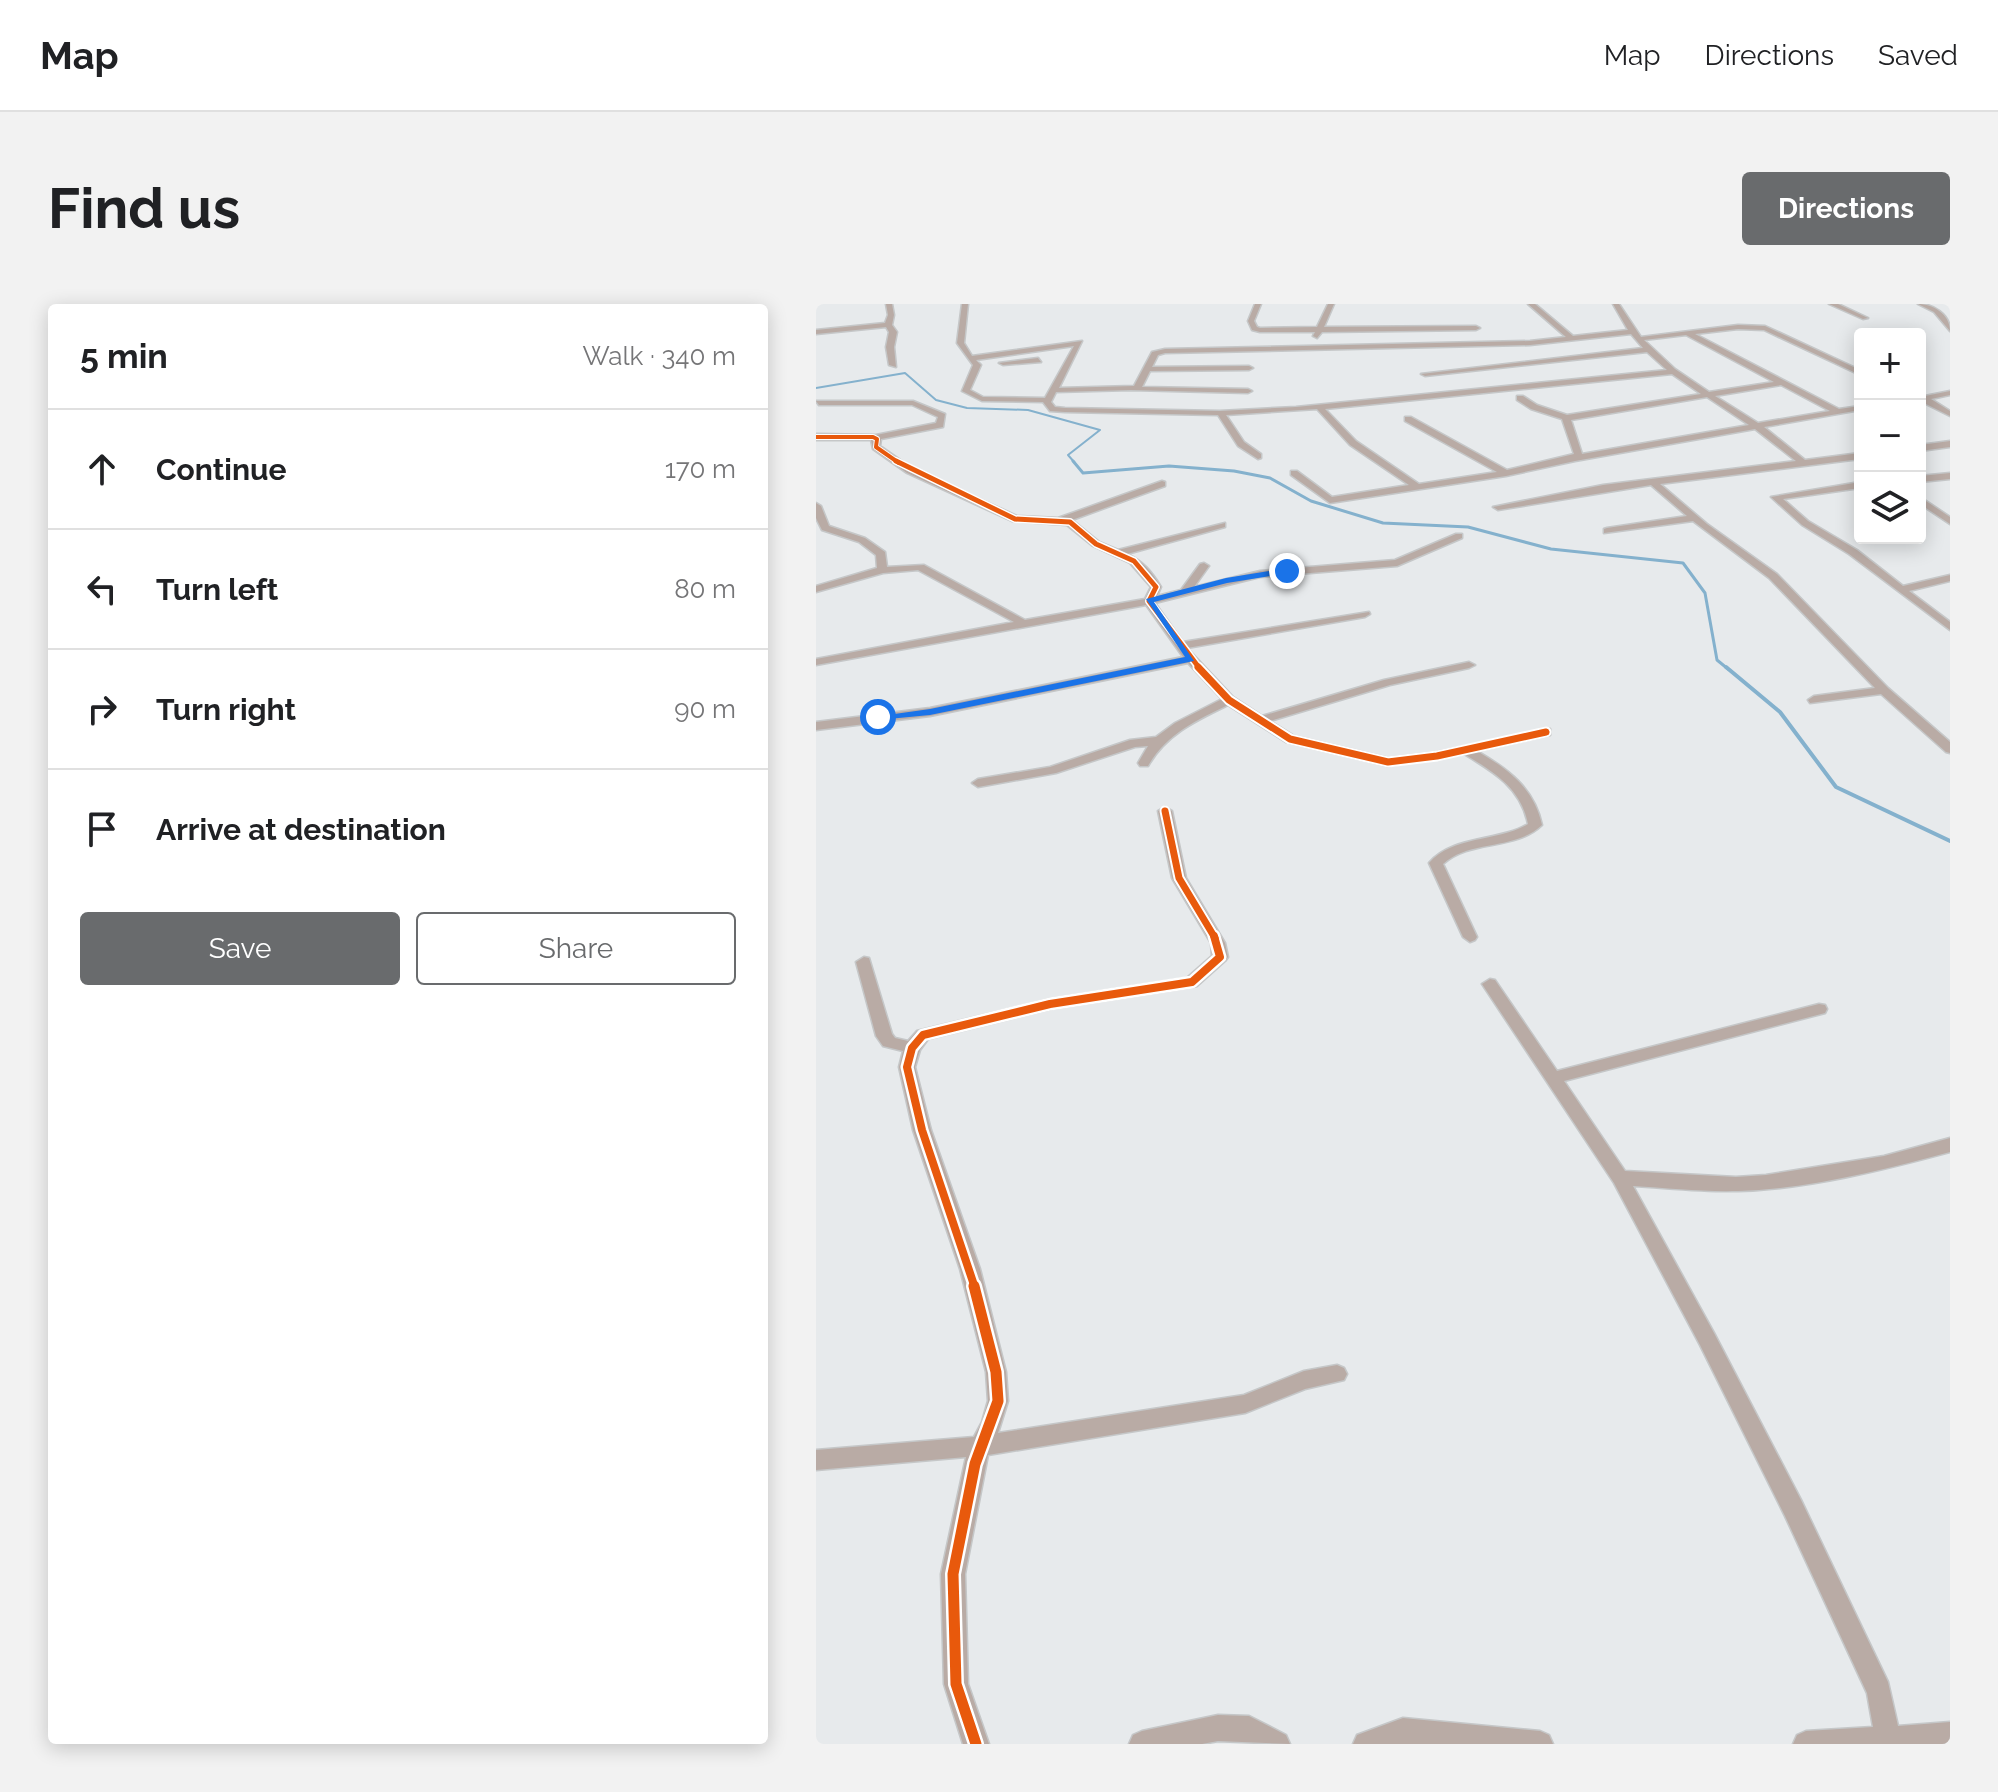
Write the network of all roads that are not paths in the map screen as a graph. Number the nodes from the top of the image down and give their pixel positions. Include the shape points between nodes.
1 (889, 304) edge
2 (965, 304) edge
3 (1258, 304) edge
4 (1331, 304) edge
5 (1531, 304) edge
6 (1616, 304) edge
7 (1832, 304) edge
8 (1921, 304) edge
9 (1865, 318) dead end
10 (888, 325) junction
11 (1476, 328) dead end
12 (1950, 329) edge
13 (1321, 330) junction
14 (816, 332) edge
15 (1687, 333) junction
16 (1635, 335) junction
17 (1570, 337) junction
18 (1312, 349) junction
19 (1648, 350) junction
20 (970, 359) junction
21 (1038, 360) dead end
22 (893, 365) dead end
23 (977, 365) junction
24 (1249, 368) dead end
25 (1148, 369) junction
26 (1854, 370) edge
27 (1675, 371) junction
28 (1425, 374) dead end
29 (1781, 383) junction
30 (1134, 389) junction
31 (1054, 390) junction
32 (1248, 391) dead end
33 (1950, 393) edge
34 (1711, 394) junction
35 (1926, 397) edge
36 (1520, 398) dead end
37 (1048, 400) junction
38 (1926, 400) edge
39 (819, 403) dead end
40 (1318, 406) junction
41 (1854, 409) edge
42 (1838, 412) junction
43 (1220, 413) junction
44 (1950, 414) edge
45 (1566, 418) junction
46 (1408, 419) dead end
47 (1757, 425) junction
48 (816, 437) edge
49 (875, 438) junction
50 (1950, 444) edge
51 (1926, 447) edge
52 (1258, 456) dead end
53 (1854, 457) edge
54 (1575, 458) junction
55 (1802, 462) junction
56 (1294, 473) dead end
57 (1506, 473) junction
58 (1950, 476) edge
59 (1926, 478) edge
60 (1654, 483) junction
61 (1162, 484) dead end
62 (1854, 486) edge
63 (1419, 488) junction
64 (1926, 504) edge
65 (816, 506) edge
66 (1498, 507) dead end
67 (1694, 518) junction
68 (1060, 521) junction
69 (1950, 521) edge
70 (1222, 525) dead end
71 (1607, 531) dead end
72 (1459, 536) dead end
73 (1119, 553) junction
74 (1204, 566) dead end
75 (882, 570) junction
76 (1950, 578) edge
77 (816, 589) edge
78 (1903, 589) junction
79 (1186, 590) junction
80 (1149, 601) junction
81 (1365, 614) dead end
82 (1021, 622) junction
83 (1950, 627) edge
84 (1181, 646) junction
85 (1191, 659) junction
86 (816, 662) edge
87 (1469, 665) dead end
88 (1884, 690) junction
89 (1229, 700) junction
90 (1814, 700) dead end
91 (1260, 720) junction
92 (816, 726) edge
93 (1546, 732) dead end
94 (1158, 741) junction
95 (1950, 749) edge
96 (1467, 750) junction
97 (1144, 763) dead end
98 (978, 783) dead end
99 (1165, 811) dead end
100 (1470, 937) dead end
101 (864, 962) dead end
102 (1490, 984) dead end
103 (1819, 1009) dead end
104 (912, 1048) junction
105 (1553, 1078) junction
106 (1950, 1145) edge
107 (1620, 1178) junction
108 (1337, 1374) dead end
109 (980, 1446) junction
110 (816, 1460) edge
111 (1950, 1735) edge
112 (1887, 1741) edge
113 (976, 1744) edge
114 (1142, 1744) edge
115 (1277, 1744) edge
116 (1366, 1744) edge
117 (1540, 1744) edge
118 (1806, 1744) edge

1 - 10 street
2 - 20 street via 959,339
3 - 13 street via 1251,321 1254,329
4 - 13 street
5 - 17 street
6 - 16 street
7 - 9 street
8 - 12 street via 1936,311
10 - 14 street
10 - 22 street via 893,332
11 - 13 street
13 - 18 street
15 - 16 street
15 - 26 street via 1765,328
15 - 29 street
16 - 17 street
16 - 19 street
17 - 18 street via 1530,343
18 - 25 street via 1165,351 1155,354
19 - 27 street
19 - 28 street
20 - 23 street
20 - 31 street via 1079,343
21 - 23 street
23 - 37 street via 966,391 970,394 982,399
24 - 25 street
25 - 30 street
27 - 34 street
27 - 40 street
29 - 34 street
29 - 42 street
30 - 31 street
30 - 32 street
31 - 37 street
33 - 35 street
34 - 45 street
34 - 47 street
36 - 45 street
37 - 43 street via 1059,410
38 - 44 street
39 - 49 street via 913,403 942,416 940,425 930,430
40 - 43 street
40 - 63 street via 1353,443
41 - 42 street
42 - 47 street
43 - 52 street via 1241,444
45 - 54 street
46 - 57 street
47 - 54 street
47 - 55 street
48 - 49 street
49 - 68 street via 876,447 901,466 973,500 1024,521
50 - 51 street
53 - 55 street
54 - 57 street
55 - 60 street
56 - 63 street via 1330,500
57 - 63 street
58 - 59 street
60 - 66 street
60 - 67 street
61 - 68 street
62 - 78 street via 1776,497 1805,523
64 - 69 street
65 - 75 street via 825,528 862,540 881,554
67 - 71 street
67 - 88 street via 1773,576
68 - 73 street
70 - 73 street
72 - 79 street via 1397,563 1260,574
73 - 80 street via 1147,573 1156,587
74 - 79 street
75 - 77 street
75 - 82 street via 929,570
76 - 78 street
78 - 83 street
79 - 80 street
80 - 82 street
80 - 84 street
81 - 84 street
82 - 86 street
84 - 85 street
85 - 89 street
85 - 92 street via 930,712
87 - 91 street via 1388,682
88 - 90 street
88 - 95 street
89 - 91 street
89 - 94 street
91 - 96 street via 1290,739 1388,762
93 - 96 street
94 - 97 street via 1146,752
94 - 98 street via 1134,743 1042,773
96 - 100 street via 1518,785 1535,825 1523,835 1458,851 1436,863
99 - 104 street via 1179,878 1218,943 1220,957 1204,974 1192,982 1050,1004 942,1029 923,1035
101 - 104 street via 884,1036
102 - 105 street
103 - 105 street
104 - 109 street via 907,1067 922,1130 970,1269 996,1372 998,1401
105 - 107 street
106 - 107 street via 1884,1163 1766,1182
107 - 112 street via 1806,1536 1879,1691
108 - 109 street via 1304,1380 1245,1404
109 - 110 street
109 - 113 street via 953,1574 956,1684
111 - 112 street
112 - 118 street
114 - 115 street via 1218,1728 1249,1729
116 - 117 street via 1403,1731

